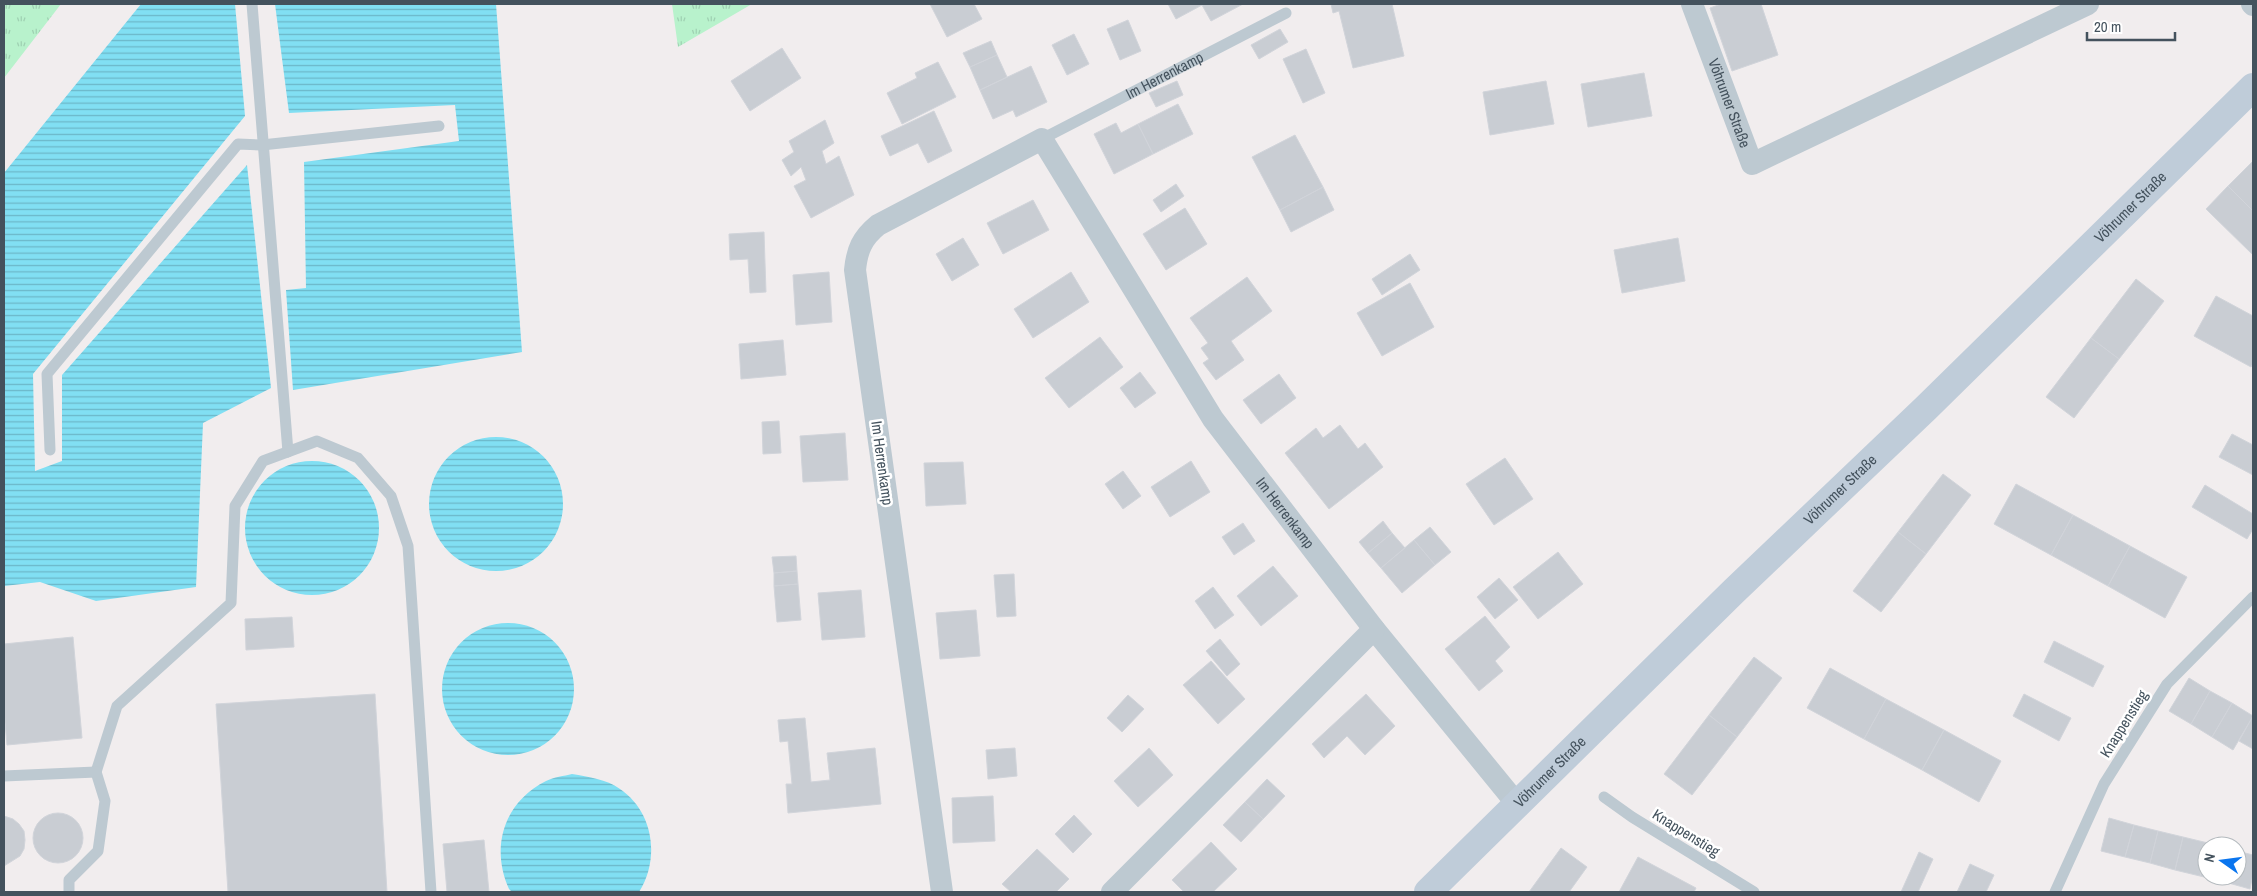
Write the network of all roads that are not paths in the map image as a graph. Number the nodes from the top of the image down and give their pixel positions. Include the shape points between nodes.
1 (252, 4) edge
2 (1692, 4) edge
3 (2088, 4) edge
4 (1286, 13) dead end
5 (2253, 87) edge
6 (439, 126) dead end
7 (1042, 140) junction
8 (262, 145) junction
9 (50, 450) dead end
10 (288, 452) junction
11 (2253, 597) edge
12 (1374, 629) junction
13 (96, 772) junction
14 (4, 776) edge
15 (1604, 797) dead end
16 (1517, 804) junction
17 (69, 892) edge
18 (431, 892) edge
19 (942, 892) edge
20 (1112, 892) edge
21 (1428, 892) edge
22 (1754, 892) edge
23 (2055, 892) edge

1 - 8 lane
2 - 3 street, Vöhrumer Straße via 1752,164
4 - 7 lane, Im Herrenkamp
5 - 16 main road, Vöhrumer Straße
6 - 8 lane
7 - 12 street, Im Herrenkamp via 1213,419
7 - 19 street, Im Herrenkamp via 878,226 861,242 854,270
8 - 9 lane via 238,144 47,374
8 - 10 lane
10 - 13 lane via 262,461 235,506 230,603 117,706
10 - 18 lane via 317,441 358,458 391,496 408,546
11 - 23 lane, Knappenstieg via 2167,684 2104,784
12 - 16 street, Im Herrenkamp
12 - 20 street
13 - 14 lane
13 - 17 lane via 105,800 98,852 69,880
15 - 22 lane, Knappenstieg
16 - 21 main road, Vöhrumer Straße

